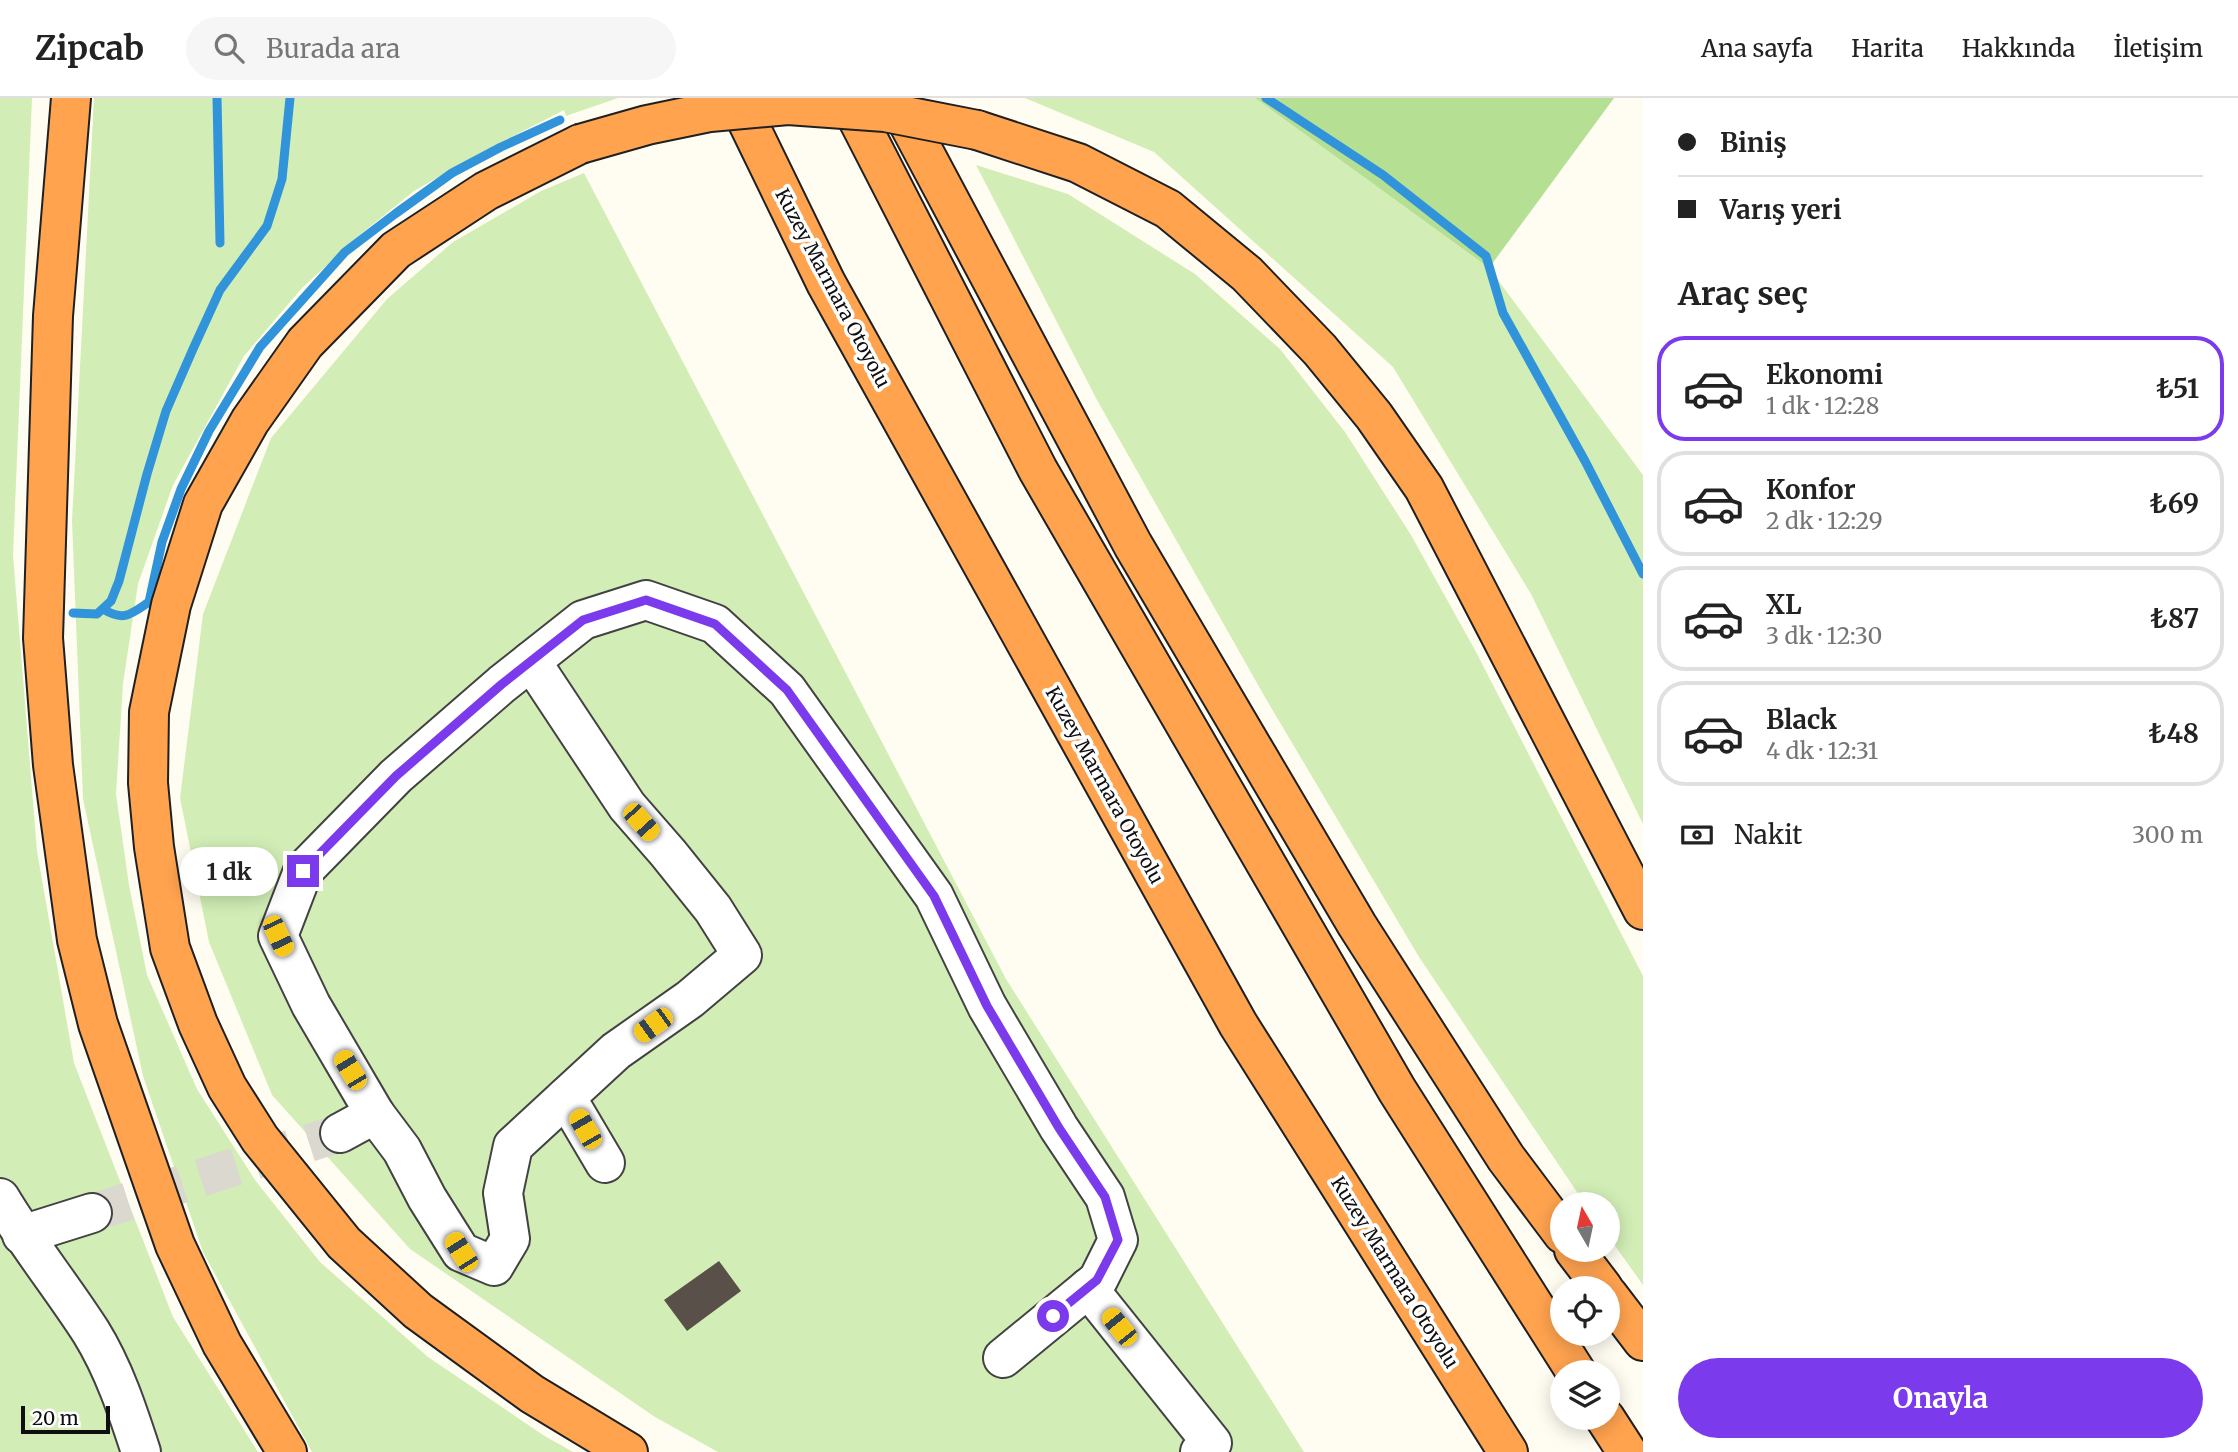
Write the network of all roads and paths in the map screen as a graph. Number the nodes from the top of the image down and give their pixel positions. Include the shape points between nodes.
1 (71, 98) edge
2 (736, 98) edge
3 (847, 98) edge
4 (895, 98) edge
5 (531, 661) junction
6 (1643, 909) edge
7 (566, 1097) junction
8 (375, 1114) junction
9 (340, 1133) tunnel mouth
10 (605, 1163) dead end
11 (0, 1198) edge
12 (92, 1213) tunnel mouth
13 (1550, 1217) edge
14 (22, 1235) junction
15 (1583, 1262) edge
16 (1594, 1276) edge
17 (1088, 1288) junction
18 (1620, 1311) edge
19 (1643, 1341) edge
20 (1003, 1358) dead end
21 (1568, 1360) edge
22 (1613, 1430) edge
23 (142, 1452) edge
24 (287, 1452) edge
25 (628, 1452) edge
26 (1200, 1452) edge
27 (1508, 1452) edge
28 (1627, 1452) edge

1 - 24 highway via 53,316 43,638 53,765 77,940 98,1024 175,1245 222,1344
2 - 27 highway, Kuzey Marmara Otoyolu via 826,282 1238,1024
3 - 21 highway via 1065,518 1397,1090
4 - 13 highway via 1133,545 1357,925 1506,1158
5 - 7 street via 627,806 713,909 742,955 616,1051
5 - 8 street via 396,776 303,871 278,936 311,1005
5 - 17 street via 583,620 646,600 715,624 787,690 934,896 987,1006 1105,1197 1118,1240
6 - 25 highway, bridge via 1424,488 1320,349 1247,274 1168,209 1078,163 977,130 885,112 788,105 710,113 580,144 486,191 396,250 305,343 250,421 204,504 170,606 149,712 148,783 154,847 170,948 227,1087 260,1139 344,1243 418,1311 532,1394
7 - 8 street via 513,1146 503,1193 510,1239 494,1266 461,1252 402,1150
7 - 10 street
8 - 9 street
11 - 14 street
12 - 14 street
14 - 23 street via 93,1334 124,1398
15 - 16 highway
17 - 20 street
17 - 26 street via 1212,1443
18 - 19 highway
22 - 28 highway

